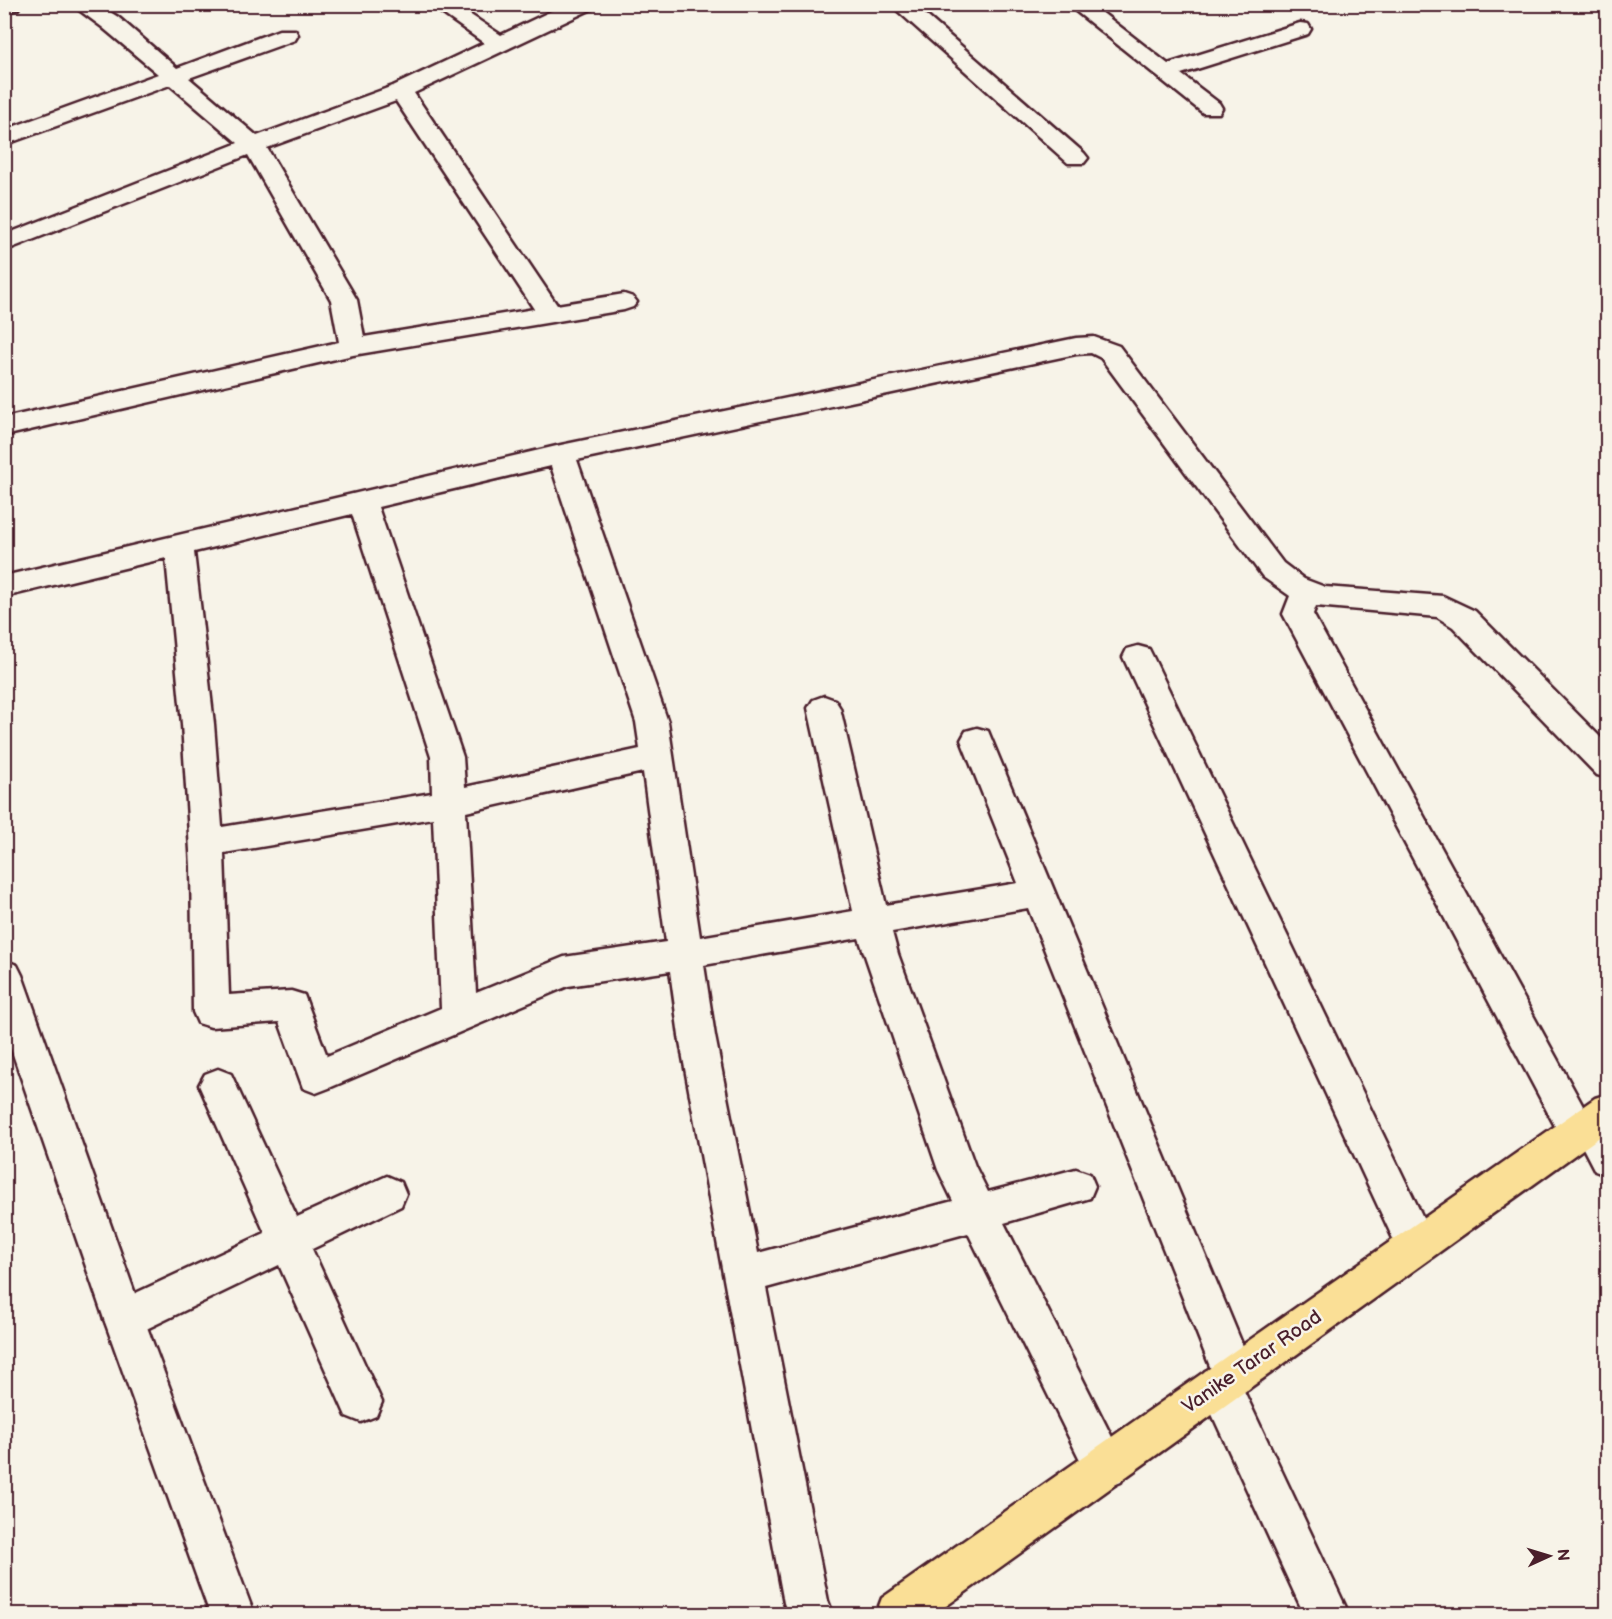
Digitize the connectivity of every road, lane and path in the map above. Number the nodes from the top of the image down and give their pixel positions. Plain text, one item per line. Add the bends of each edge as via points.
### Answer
1 (10, 4) edge
2 (81, 4) edge
3 (439, 4) edge
4 (584, 4) edge
5 (900, 4) edge
6 (1077, 4) edge
7 (4, 6) edge
8 (1300, 29) dead end
9 (287, 35) dead end
10 (498, 44) junction
11 (1165, 72) junction
12 (174, 76) junction
13 (401, 91) junction
14 (1211, 108) dead end
15 (4, 138) edge
16 (254, 145) junction
17 (1076, 158) dead end
18 (4, 244) edge
19 (624, 302) dead end
20 (551, 315) junction
21 (353, 347) junction
22 (4, 427) edge
23 (561, 454) junction
24 (362, 502) junction
25 (179, 545) junction
26 (4, 587) edge
27 (1307, 591) junction
28 (1138, 657) dead end
29 (824, 708) dead end
30 (977, 740) dead end
31 (657, 757) junction
32 (1608, 766) edge
33 (449, 803) junction
34 (206, 843) junction
35 (1037, 892) junction
36 (873, 920) junction
37 (686, 954) junction
38 (4, 975) edge
39 (459, 1016) junction
40 (218, 1085) dead end
41 (1591, 1121) edge
42 (1608, 1159) edge
43 (1076, 1186) dead end
44 (387, 1194) dead end
45 (978, 1213) junction
46 (288, 1242) junction
47 (1416, 1245) junction
48 (743, 1276) junction
49 (124, 1319) junction
50 (1227, 1380) junction
51 (361, 1402) dead end
52 (1106, 1467) junction
53 (232, 1614) edge
54 (811, 1614) edge
55 (898, 1614) edge
56 (1327, 1614) edge

1 - 7 street
2 - 12 street via 110,22
3 - 10 street
4 - 10 street
5 - 17 street
6 - 11 street
8 - 11 street
9 - 12 street
10 - 13 street
11 - 14 street
12 - 15 street
12 - 16 street
13 - 16 street
13 - 20 street
16 - 18 street
16 - 21 street via 344,300
19 - 20 street
20 - 21 street
21 - 22 street
23 - 24 street
23 - 27 street via 1094,345 1110,352 1273,570 1293,586
23 - 31 street via 652,722
24 - 25 street
24 - 33 street via 447,757
25 - 26 street
25 - 34 street
27 - 32 street via 1322,597 1443,607 1464,620
27 - 41 street via 1298,614
28 - 47 street
29 - 36 street
30 - 35 street
31 - 33 street
31 - 37 street
33 - 34 street
33 - 39 street
34 - 39 street via 211,1012 291,1006 316,1077
35 - 36 street
35 - 50 street
36 - 37 street
36 - 45 street via 880,954 957,1170
37 - 39 street via 564,972
37 - 48 street via 697,1036
38 - 49 street
40 - 46 street
41 - 42 street
41 - 47 main road, Vanike Tarar Road
43 - 45 street
44 - 46 street
45 - 48 street
45 - 52 street
46 - 49 street
46 - 51 street
47 - 50 main road, Vanike Tarar Road
48 - 54 street
49 - 53 street
50 - 52 main road, Vanike Tarar Road
50 - 56 street
52 - 55 main road, Vanike Tarar Road

